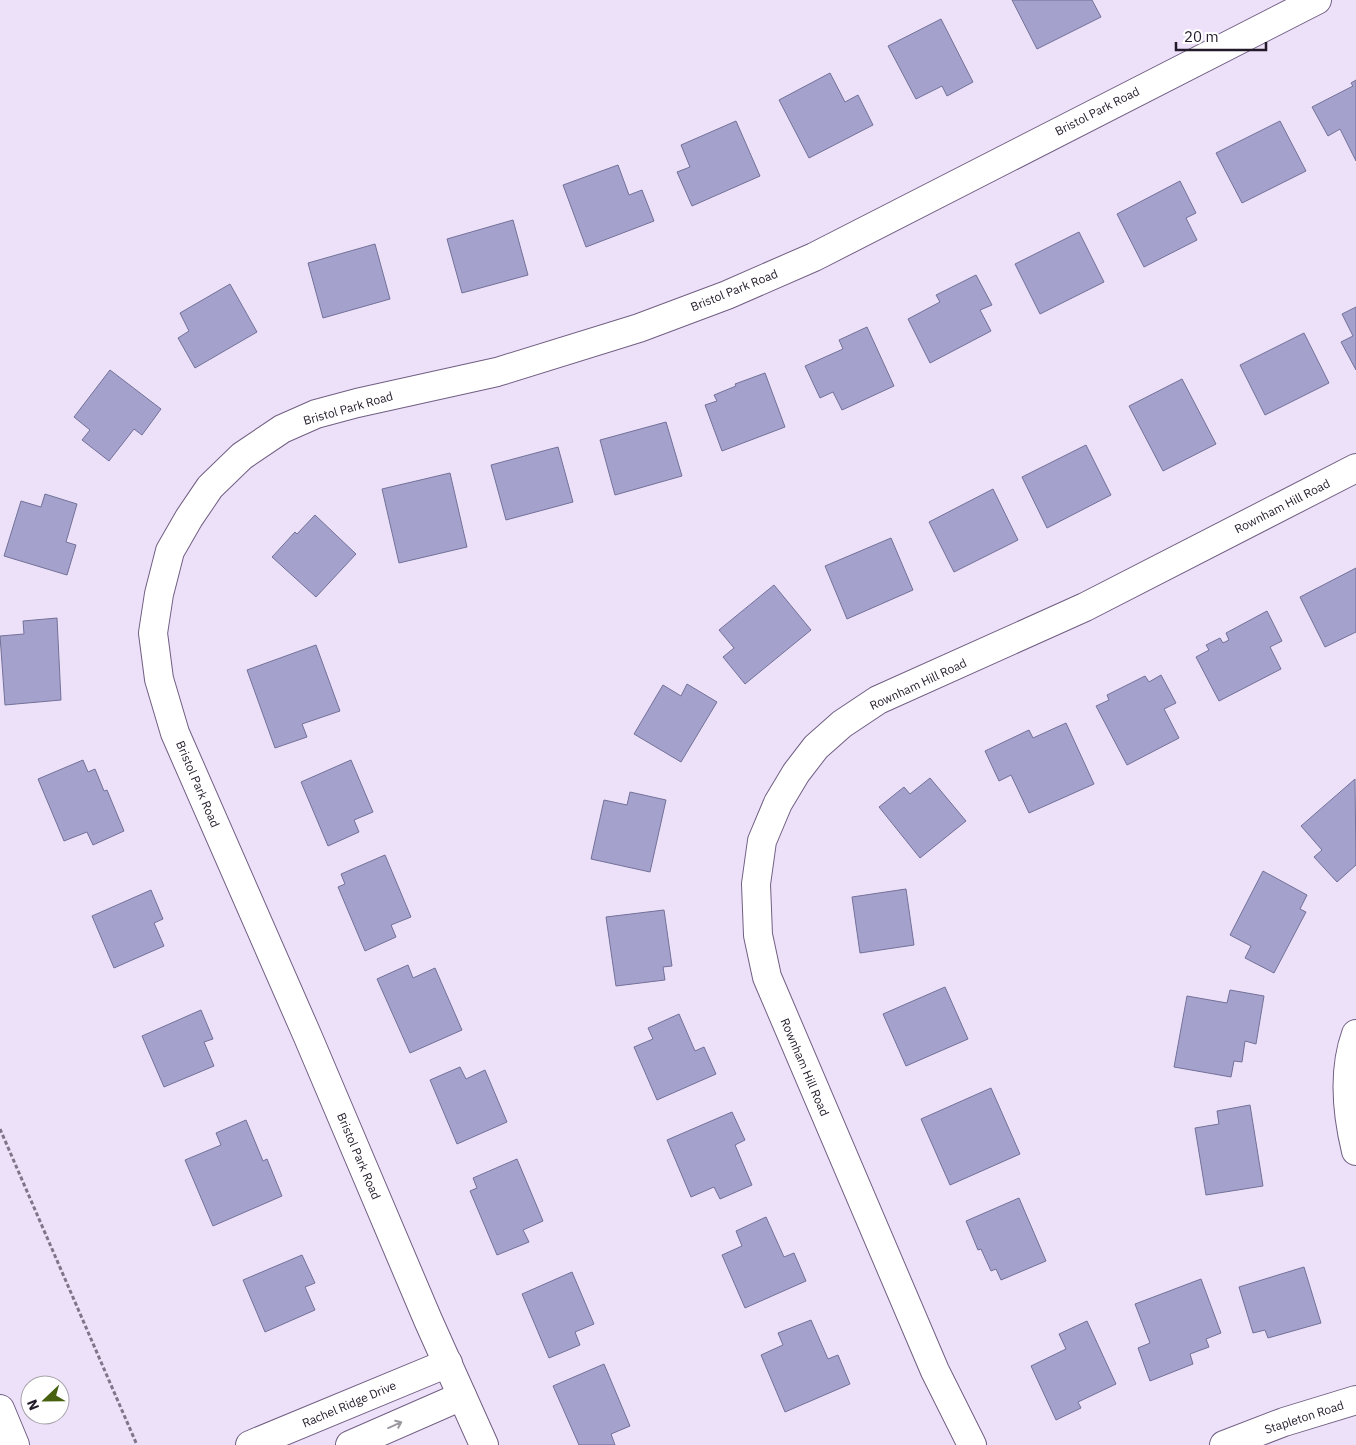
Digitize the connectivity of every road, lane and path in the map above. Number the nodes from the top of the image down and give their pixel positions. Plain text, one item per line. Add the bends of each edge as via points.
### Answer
1 (1317, 0) edge
2 (1356, 468) edge
3 (1356, 1034) edge
4 (0, 1129) edge
5 (1356, 1151) edge
6 (448, 1363) junction
7 (462, 1396) junction
8 (1356, 1400) edge
9 (0, 1409) edge
10 (255, 1444) edge
11 (15, 1445) edge
12 (137, 1445) edge
13 (350, 1445) edge
14 (484, 1445) edge
15 (972, 1445) edge
16 (1224, 1445) edge

1 - 6 street, Bristol Park Road via 814,257 727,295 639,328 497,372 357,403 316,414 282,429 242,456 210,487 189,518 170,551 153,633 159,679 167,706 183,751
2 - 15 street, Rownham Hill Road via 1085,607 878,700 842,724 816,747 796,772 778,803 762,841 756,892 758,935 767,977 935,1371
3 - 5 street via 1348,1078
4 - 12 path
6 - 7 street, Bristol Park Road
6 - 10 street, Rachel Ridge Drive
13 -> 7 street
7 - 14 street
8 - 16 street, Stapleton Road
9 - 11 street

